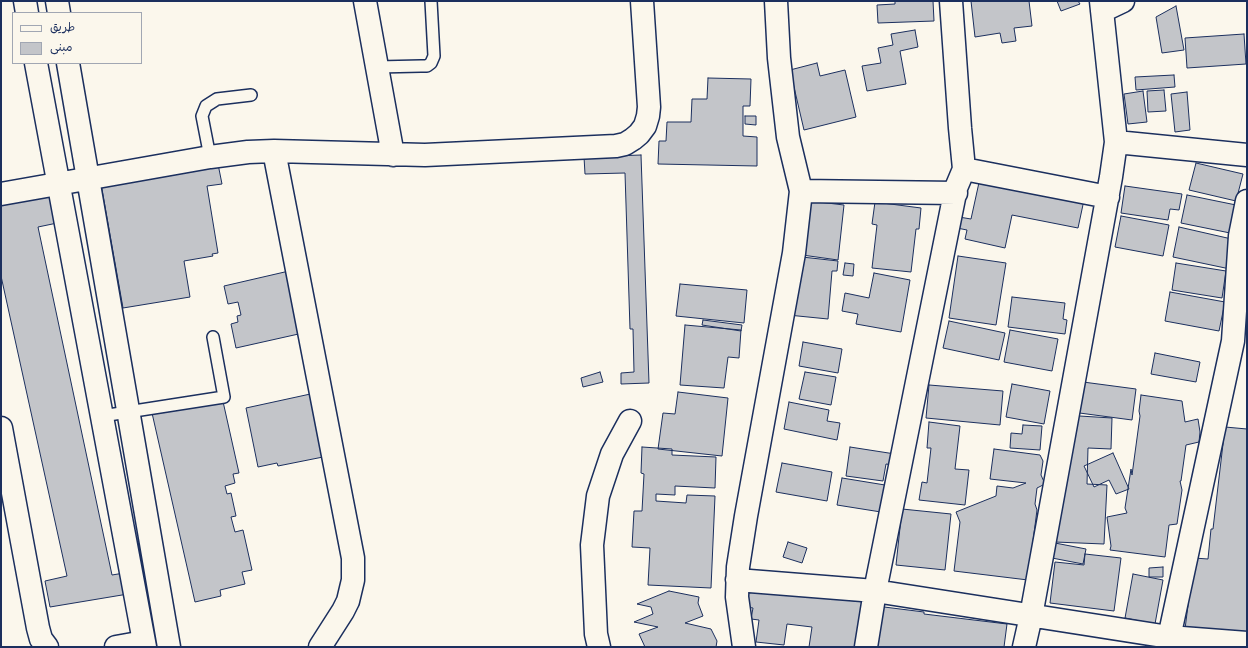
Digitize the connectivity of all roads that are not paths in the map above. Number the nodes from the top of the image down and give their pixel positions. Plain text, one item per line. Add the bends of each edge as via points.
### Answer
1 (25, 1) edge
2 (57, 1) edge
3 (365, 1) edge
4 (431, 1) edge
5 (642, 1) edge
6 (776, 1) edge
7 (951, 1) edge
8 (1123, 1) edge
9 (1101, 6) edge
10 (27, 12) edge
11 (59, 12) edge
12 (36, 64) edge
13 (68, 64) edge
14 (377, 67) junction
15 (250, 95) dead end
16 (1116, 142) junction
17 (274, 151) junction
18 (393, 154) junction
19 (1247, 155) edge
20 (210, 157) junction
21 (964, 169) junction
22 (88, 179) junction
23 (58, 184) junction
24 (800, 191) junction
25 (956, 193) junction
26 (1, 194) edge
27 (1108, 197) junction
28 (1247, 201) edge
29 (213, 337) dead end
30 (1240, 342) edge
31 (128, 412) junction
32 (102, 416) junction
33 (630, 421) dead end
34 (1, 428) edge
35 (737, 580) junction
36 (875, 591) junction
37 (1030, 616) junction
38 (1168, 642) edge
39 (1247, 643) edge
40 (144, 645) edge
41 (48, 647) edge
42 (116, 647) edge
43 (169, 647) edge
44 (320, 647) edge
45 (599, 647) edge
46 (744, 647) edge
47 (866, 647) edge
48 (1024, 647) edge

1 - 10 street
2 - 11 street
3 - 14 street
4 - 14 lane via 434,56 431,63 427,66
5 - 18 street via 649,107 645,126 633,140 616,146 425,155
6 - 24 street via 779,58 788,137
7 - 21 street
8 - 9 street
9 - 16 street
12 - 23 street
13 - 22 street
14 - 18 street
15 - 20 lane via 217,99 206,106 202,116
16 - 19 street
16 - 27 street
17 - 18 street
17 - 20 street
17 - 44 street via 353,558 353,580 348,601
20 - 22 street
21 - 25 street
21 - 27 street
22 - 23 street
22 - 31 street
23 - 26 street
23 - 32 street
24 - 25 street
24 - 35 street via 794,253 746,516
25 - 36 street
27 - 37 street
28 - 30 street via 1240,236
29 - 31 lane via 224,397
30 - 38 street
31 - 32 lane
31 - 43 street
32 - 40 street
33 - 45 street via 612,454 598,496 592,545 596,634
34 - 41 street via 38,628 41,638
35 - 36 street
35 - 46 street
36 - 37 street
36 - 47 street
37 - 38 street
37 - 48 street
38 - 39 street
40 - 42 street

